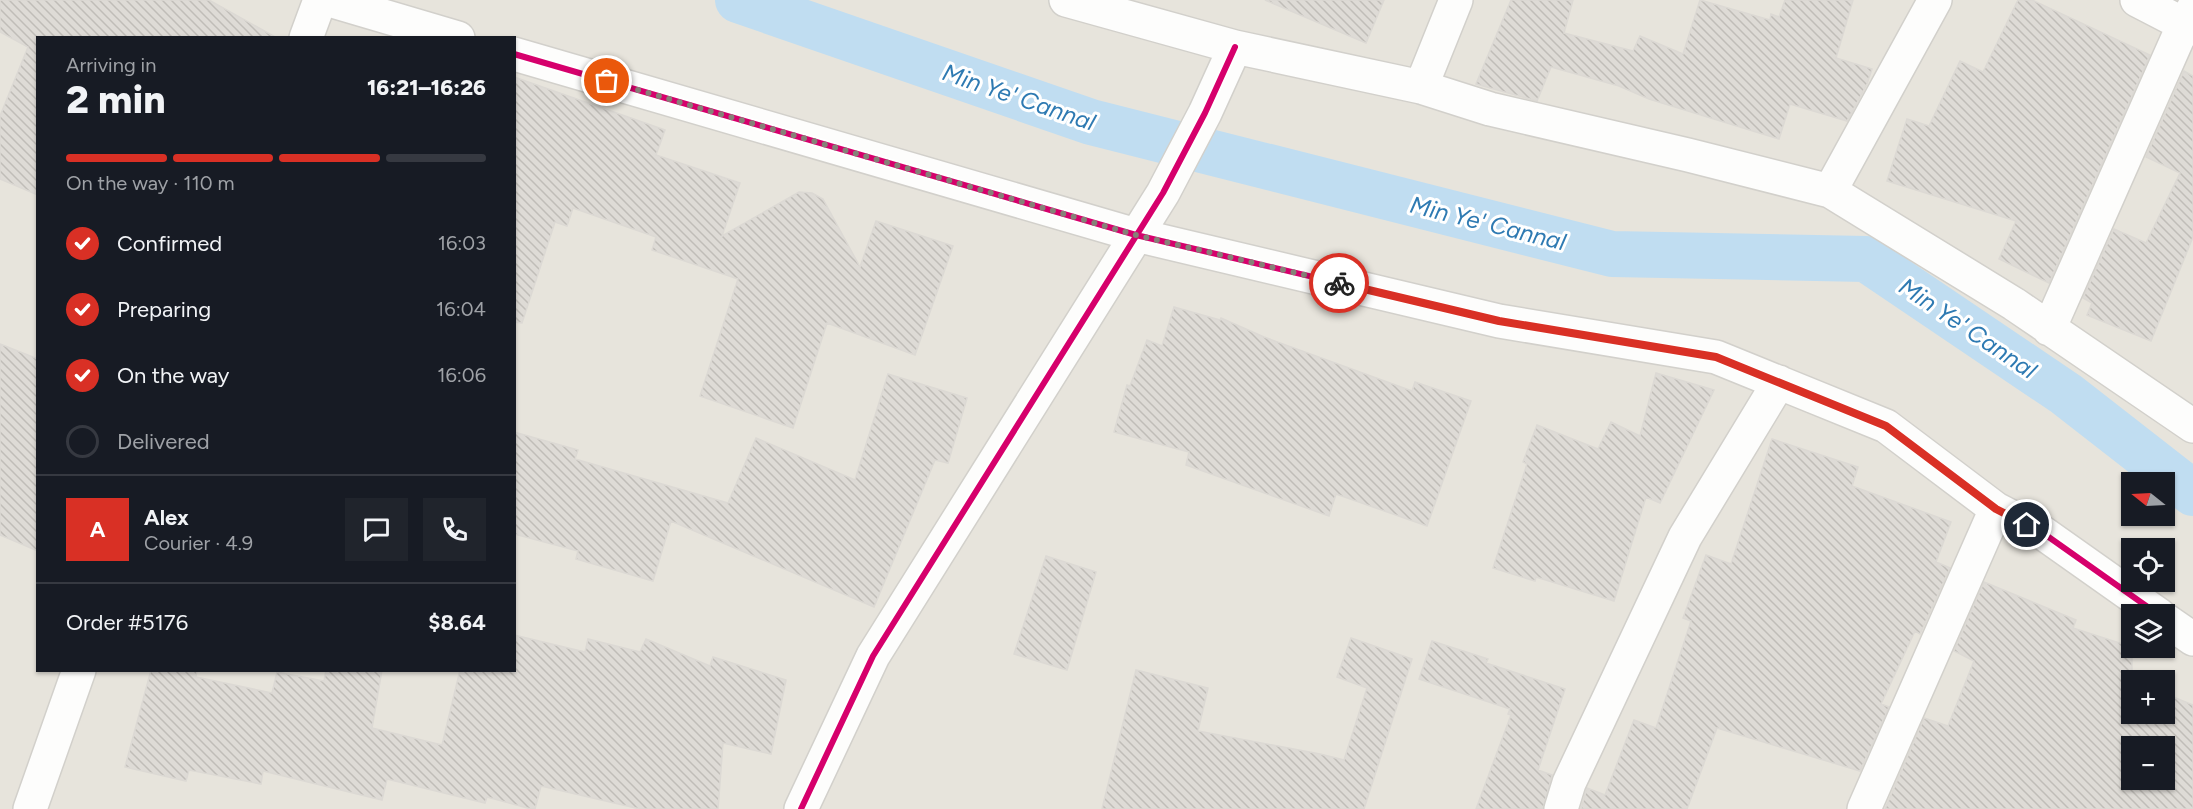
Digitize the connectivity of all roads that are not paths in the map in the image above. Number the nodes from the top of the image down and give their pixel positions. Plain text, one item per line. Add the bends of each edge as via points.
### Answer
1 (320, 0) edge
2 (329, 0) edge
3 (1066, 0) edge
4 (1456, 0) edge
5 (1935, 0) edge
6 (2137, 0) edge
7 (2190, 20) edge
8 (307, 36) edge
9 (451, 36) edge
10 (1235, 47) junction
11 (516, 55) edge
12 (1421, 87) junction
13 (1830, 191) junction
14 (1136, 235) junction
15 (2049, 329) junction
16 (1779, 382) junction
17 (2193, 426) edge
18 (1996, 509) junction
19 (2143, 604) edge
20 (2175, 627) edge
21 (2193, 639) edge
22 (78, 672) edge
23 (30, 809) edge
24 (801, 809) edge
25 (1561, 809) edge
26 (1864, 809) edge

1 - 8 street
2 - 9 street
3 - 10 street
4 - 12 street
5 - 13 street
6 - 7 street
7 - 15 street
10 - 12 street
10 - 14 street via 1163,193
11 - 14 street
12 - 13 street via 1490,108
13 - 15 street
14 - 16 street via 1499,321 1716,357
14 - 24 street via 873,656
15 - 17 street
16 - 18 street via 1886,426
16 - 25 street via 1685,537 1569,783
18 - 19 street via 2043,533
18 - 26 street
20 - 21 street
22 - 23 street

